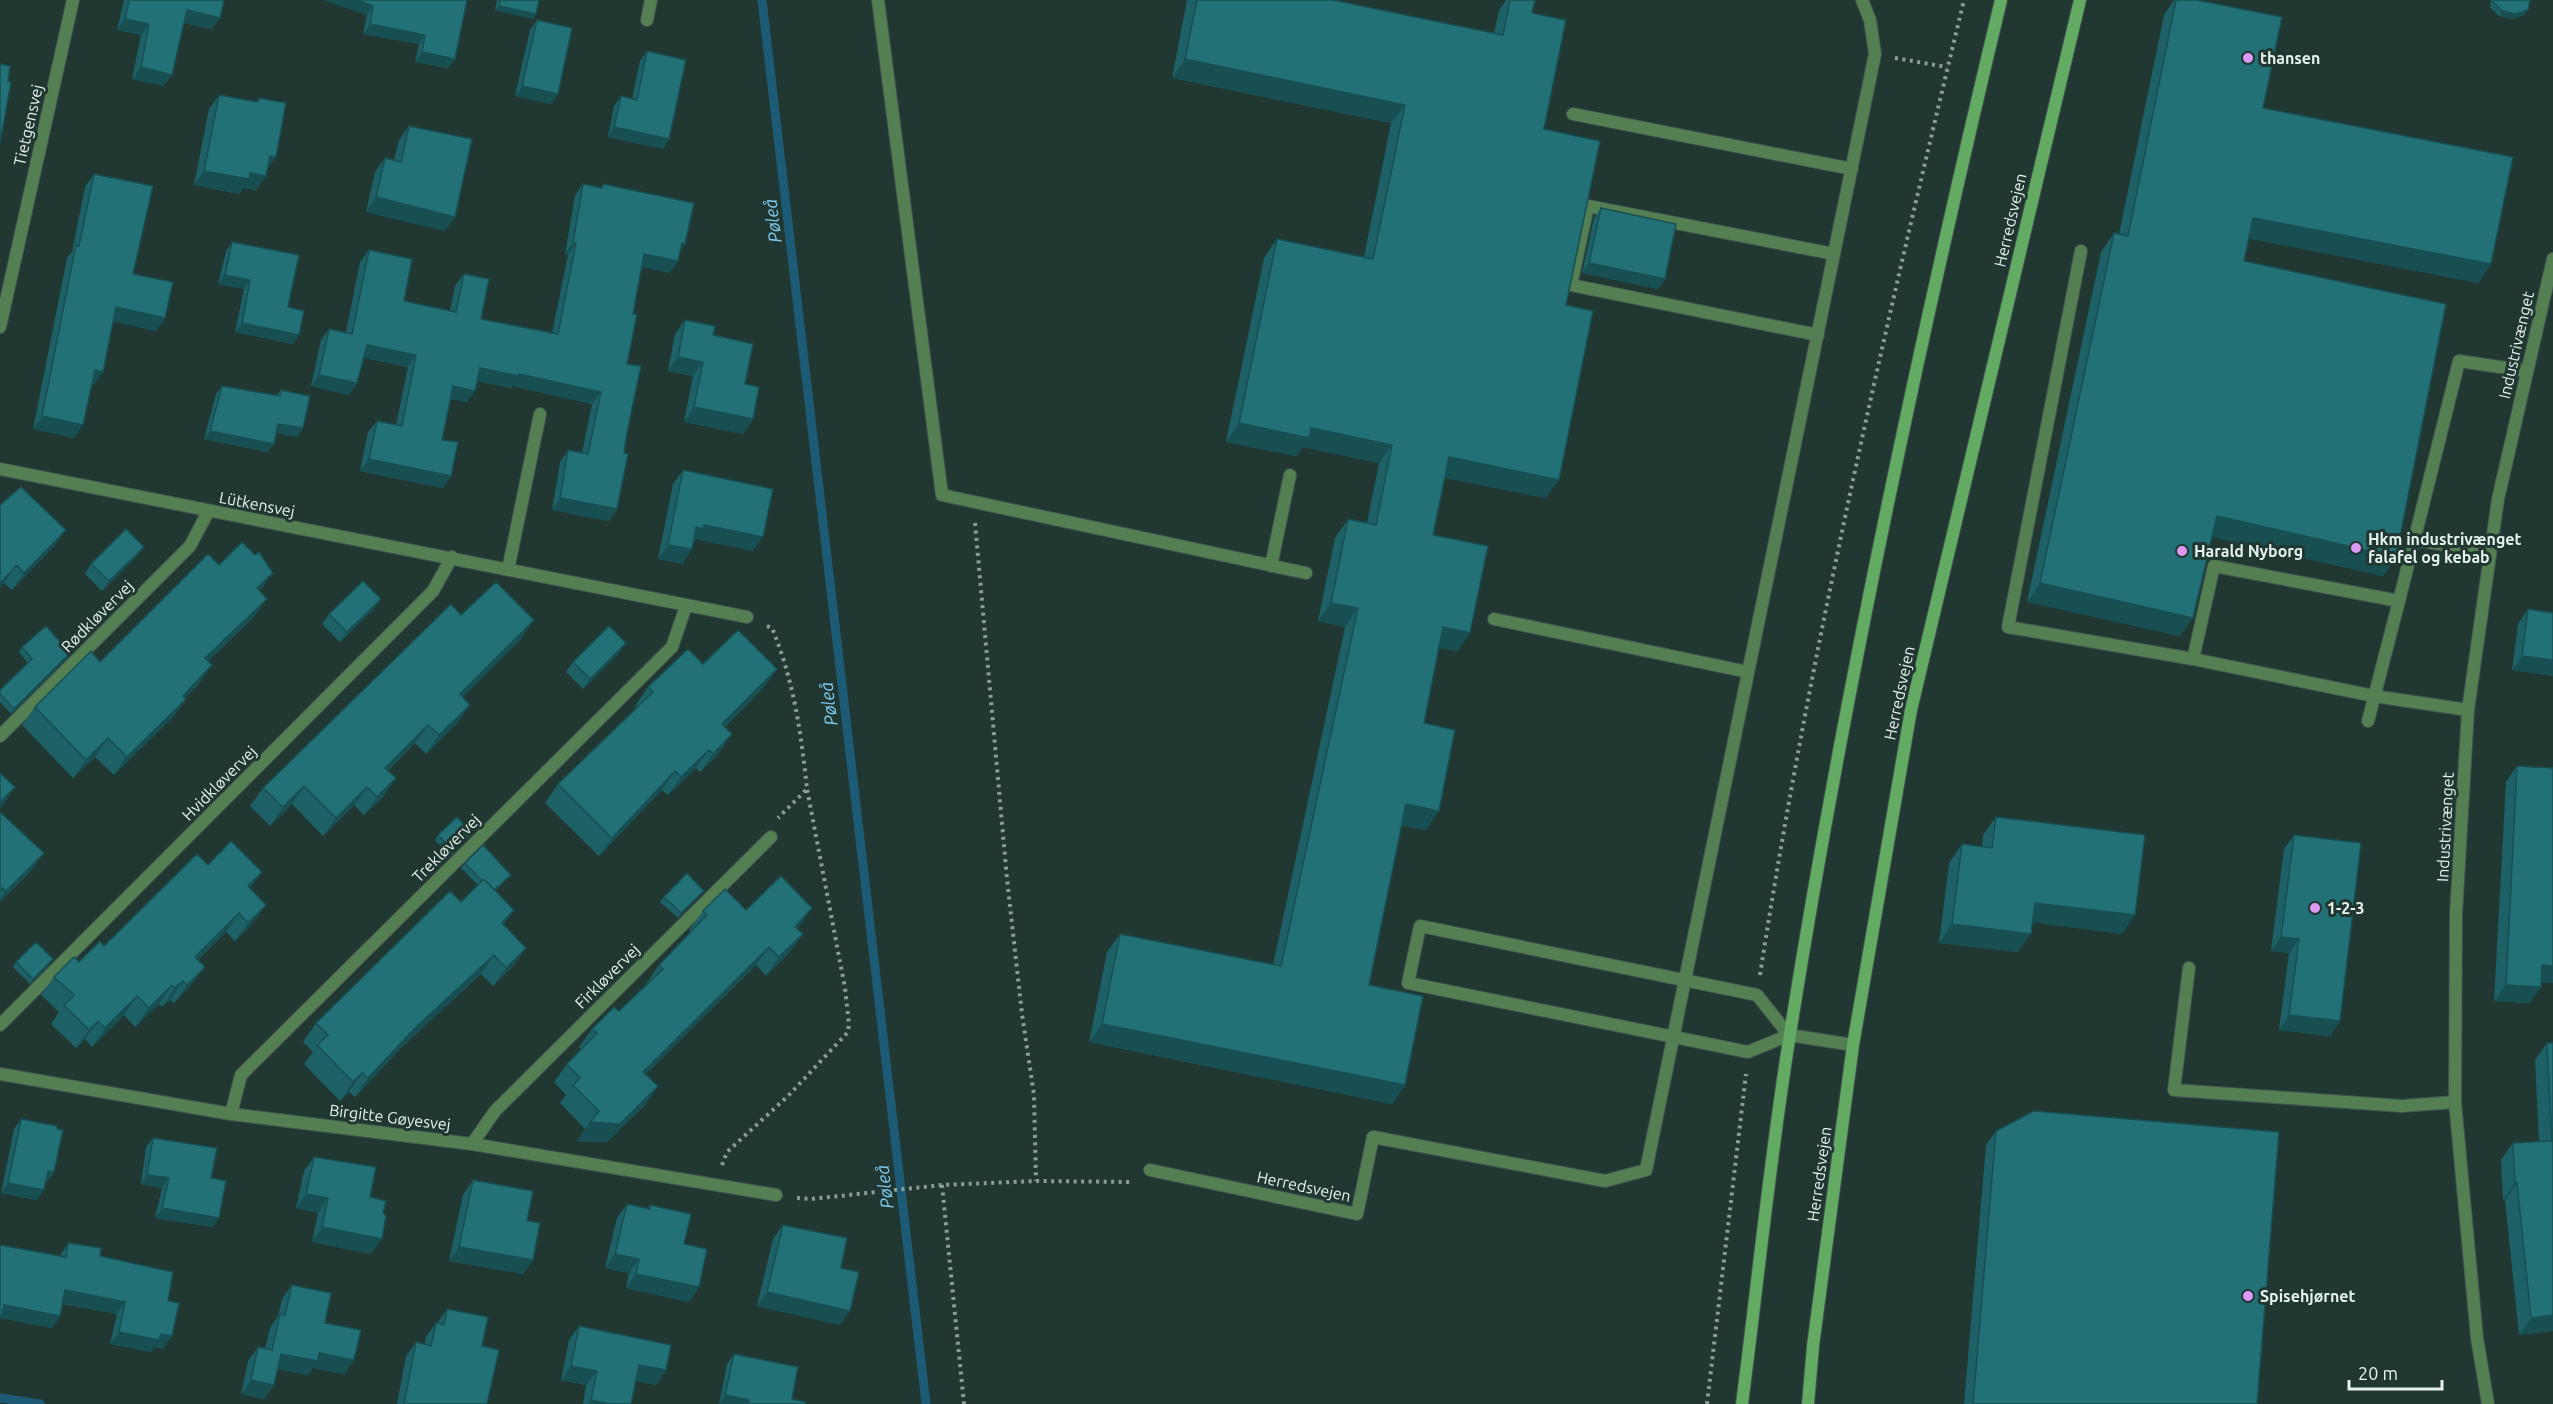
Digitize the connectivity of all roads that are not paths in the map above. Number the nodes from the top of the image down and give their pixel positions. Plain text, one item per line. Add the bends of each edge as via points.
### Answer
1 (73, 0) edge
2 (651, 0) edge
3 (878, 0) edge
4 (1862, 0) edge
5 (2001, 0) edge
6 (2080, 0) edge
7 (647, 20) dead end
8 (1573, 114) dead end
9 (1852, 169) junction
10 (2081, 251) dead end
11 (1834, 254) junction
12 (2553, 259) edge
13 (0, 327) edge
14 (1818, 335) junction
15 (2527, 371) junction
16 (540, 414) dead end
17 (0, 469) edge
18 (1290, 475) dead end
19 (207, 512) junction
20 (2414, 540) junction
21 (2490, 552) junction
22 (452, 557) junction
23 (1271, 566) junction
24 (508, 570) junction
25 (1306, 573) dead end
26 (2399, 601) junction
27 (686, 606) junction
28 (747, 617) road end
29 (1494, 619) dead end
30 (2193, 659) junction
31 (1748, 672) junction
32 (2374, 696) junction
33 (2468, 710) junction
34 (2368, 721) dead end
35 (0, 736) edge
36 (769, 839) road end
37 (2189, 968) dead end
38 (1685, 981) junction
39 (0, 1025) edge
40 (1789, 1035) junction
41 (1673, 1037) junction
42 (1853, 1045) junction
43 (0, 1074) edge
44 (2454, 1102) junction
45 (231, 1114) junction
46 (472, 1143) junction
47 (1150, 1170) road end
48 (776, 1195) road end
49 (1742, 1404) edge
50 (1808, 1404) edge
51 (2488, 1404) edge

1 - 13 street, Tietgensvej
2 - 7 street
3 - 23 street via 942,495
4 - 9 street, Herredsvejen via 1870,20 1875,54
5 - 40 street via 1938,266 1898,461 1844,725
6 - 42 street, Herredsvejen via 1911,710
8 - 9 street
9 - 11 street, Herredsvejen
10 - 30 street via 2008,627
11 - 14 street, Herredsvejen
11 - 14 street via 1588,206 1571,285
12 - 15 street, Industrivænget
14 - 31 street, Herredsvejen
15 - 20 street via 2459,361
15 - 21 street, Industrivænget
16 - 24 street
17 - 19 street, Lütkensvej
18 - 23 street
19 - 22 street, Lütkensvej
19 - 35 street, Rødkløvervej via 190,546
20 - 21 street
20 - 26 street
21 - 33 street, Industrivænget
22 - 24 street, Lütkensvej
22 - 39 street, Hvidkløvervej via 433,591
23 - 25 street
24 - 27 street, Lütkensvej
26 - 30 street via 2214,566
26 - 32 street
27 - 28 street, Lütkensvej
27 - 45 street, Trekløvervej via 672,647 241,1076
29 - 31 street
30 - 32 street
31 - 38 street, Herredsvejen
32 - 33 street
32 - 34 street
33 - 44 street, Industrivænget via 2456,914
36 - 46 street, Firkløvervej via 495,1111
37 - 44 street via 2174,1090 2402,1106
38 - 40 street via 1757,995
38 - 41 street, Herredsvejen
38 - 41 street via 1420,926 1408,983
40 - 41 street via 1748,1052
40 - 42 street
40 - 49 street
41 - 47 street, Herredsvejen via 1646,1170 1605,1181 1373,1137 1357,1214
42 - 50 street, Herredsvejen via 1812,1346
43 - 45 street, Birgitte Gøyesvej
44 - 51 street, Industrivænget via 2477,1338
45 - 46 street, Birgitte Gøyesvej
46 - 48 street, Birgitte Gøyesvej

